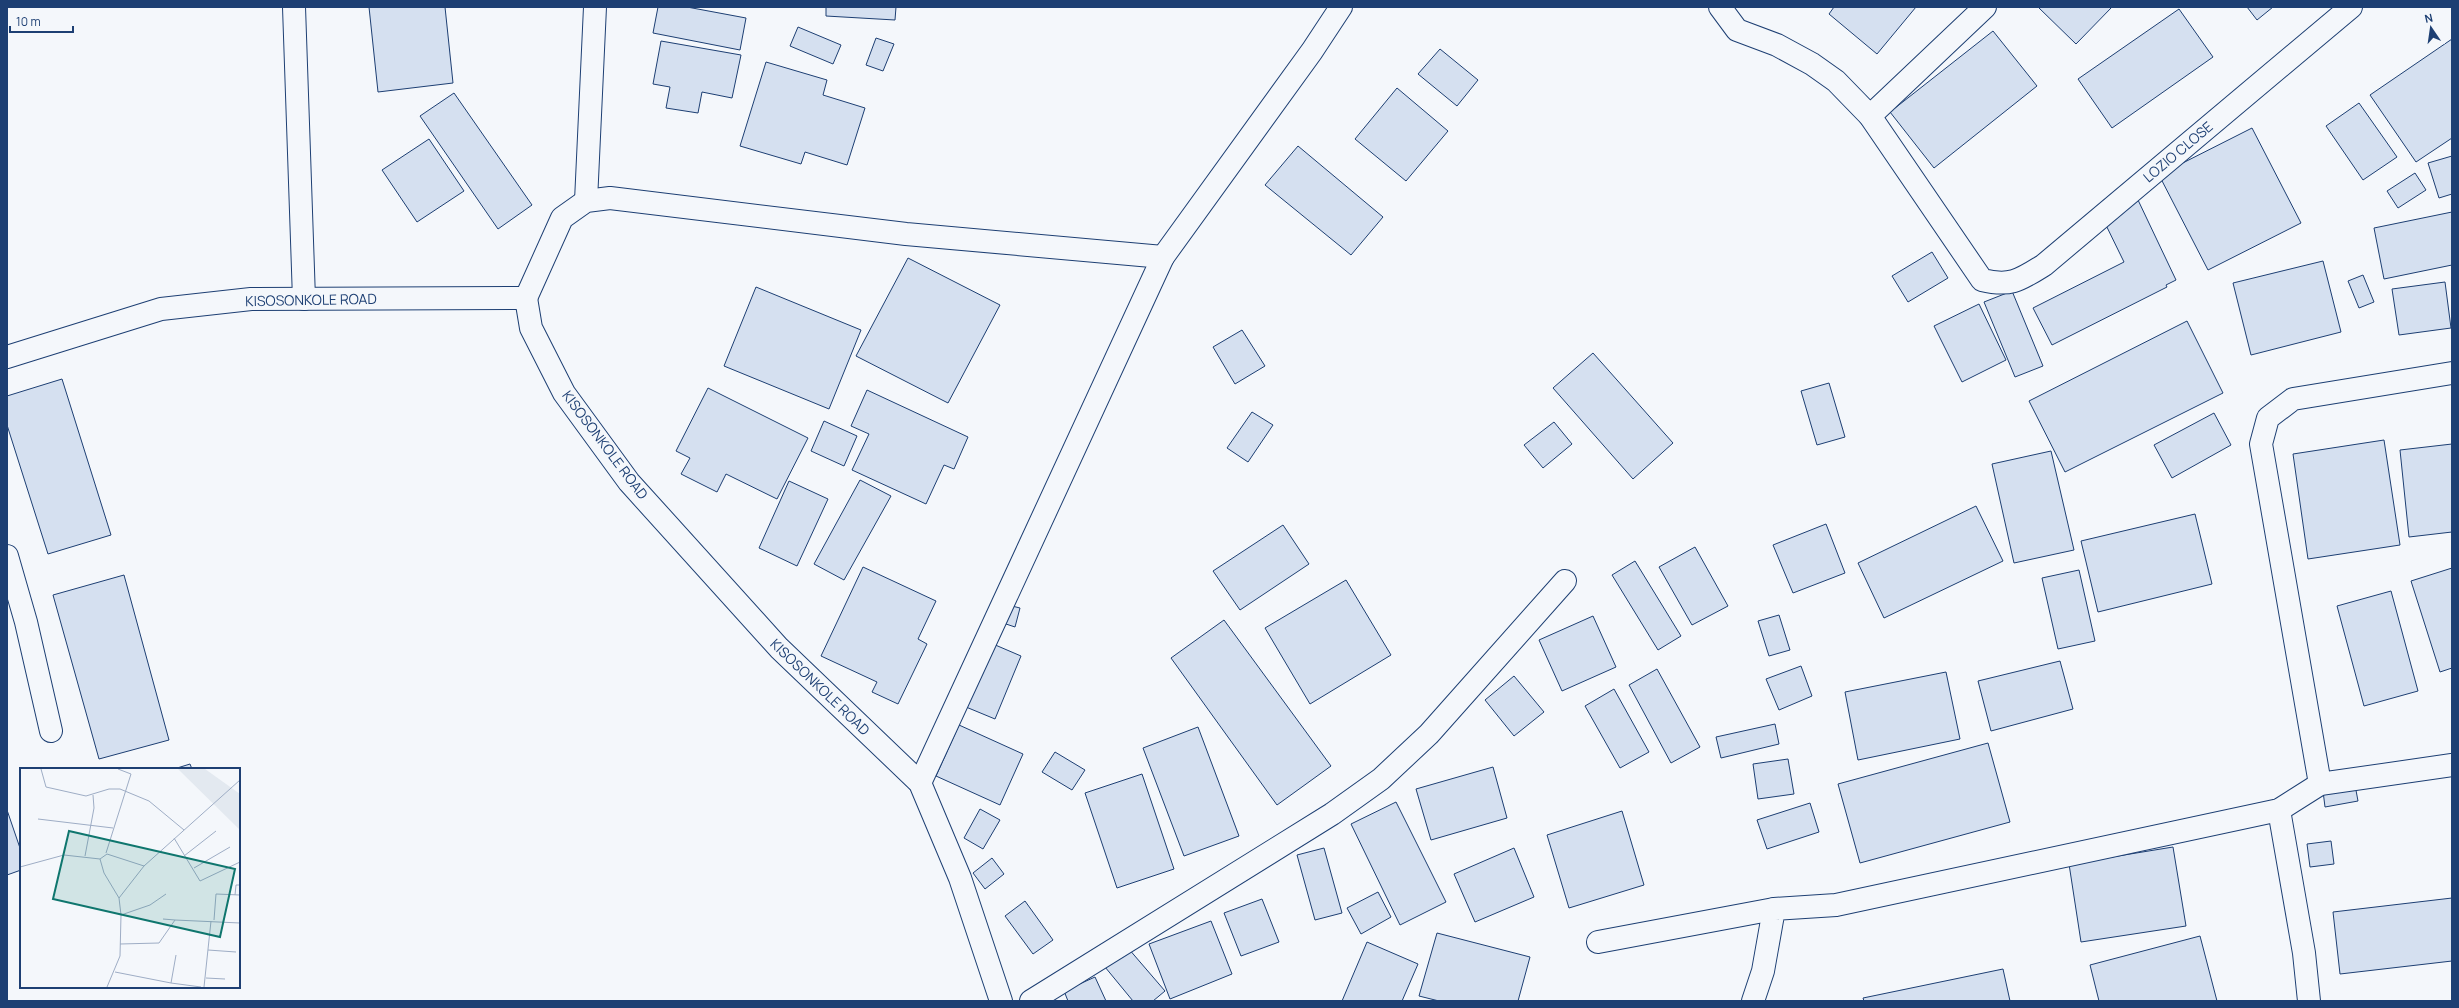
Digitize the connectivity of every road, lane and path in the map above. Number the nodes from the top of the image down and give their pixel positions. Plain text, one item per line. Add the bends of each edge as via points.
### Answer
1 (294, 7) edge
2 (595, 7) edge
3 (1341, 7) edge
4 (1720, 7) edge
5 (1985, 7) edge
6 (2351, 7) edge
7 (1870, 116) junction
8 (586, 201) junction
9 (1163, 257) junction
10 (526, 298) junction
11 (304, 299) junction
12 (7, 357) edge
13 (2452, 373) edge
14 (7, 556) edge
15 (1565, 581) dead end
16 (51, 731) dead end
17 (2452, 765) edge
18 (920, 783) junction
19 (2320, 784) junction
20 (2279, 810) junction
21 (1774, 909) junction
22 (1598, 942) dead end
23 (1002, 1001) edge
24 (1031, 1001) edge
25 (1753, 1001) edge
26 (2309, 1001) edge

1 - 11 street
2 - 8 street
3 - 9 street
4 - 7 street via 1737,30 1777,45 1812,64 1836,81
5 - 7 street
6 - 7 street, LOZIO CLOSE via 2044,265 2017,282 1999,284 1982,280
8 - 9 street via 610,198 906,234
8 - 10 street via 562,218
9 - 18 street
10 - 11 street, KISOSONKOLE ROAD
10 - 18 street, KISOSONKOLE ROAD via 531,328 564,393 629,482 779,648
11 - 12 street, KISOSONKOLE ROAD via 251,299 161,309
13 - 19 street via 2293,399 2268,418 2261,444
14 - 16 street via 26,622
15 - 24 street via 1429,734 1381,778 1332,814
17 - 19 street
18 - 23 street, KISOSONKOLE ROAD via 960,878
19 - 20 street
20 - 21 street via 1836,904
20 - 26 street via 2304,953
21 - 22 street
21 - 25 street via 1763,971

